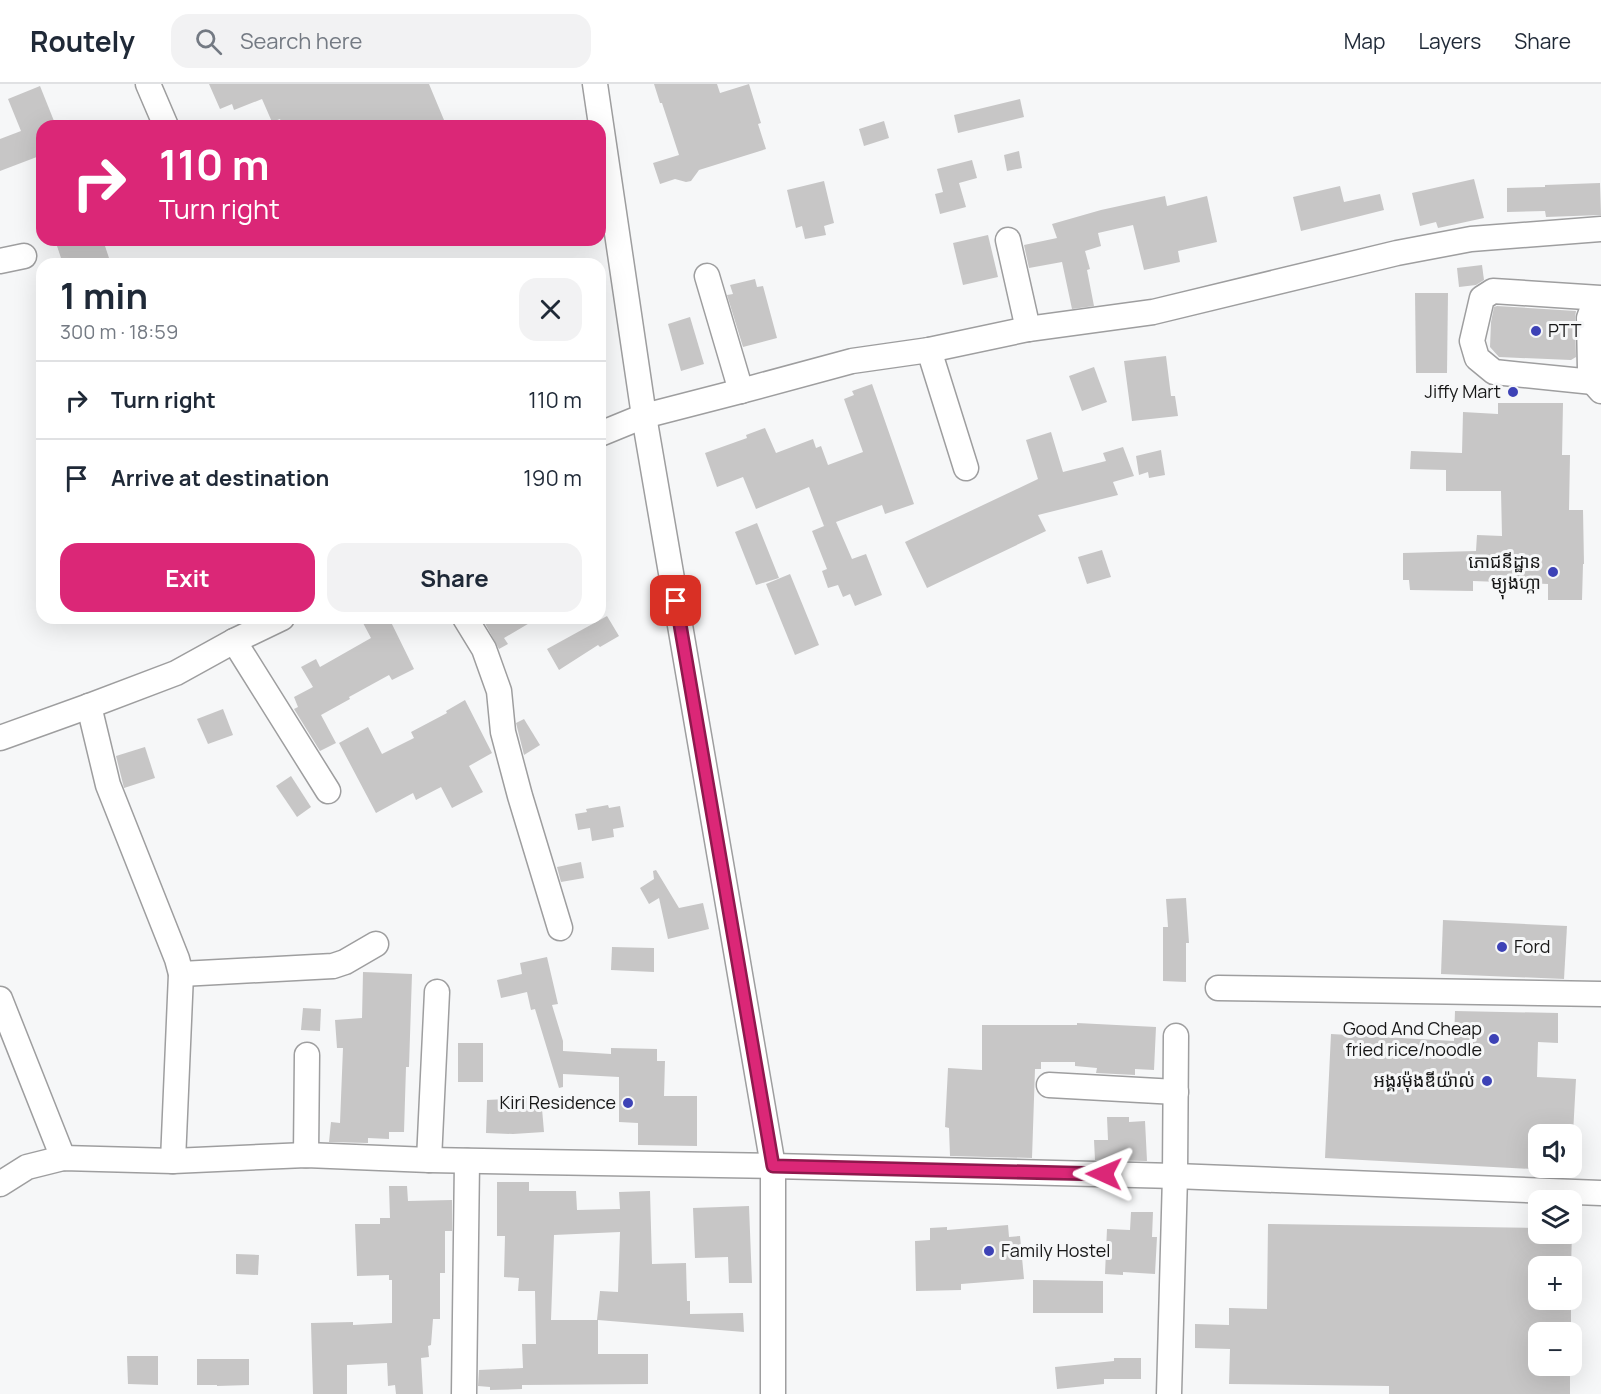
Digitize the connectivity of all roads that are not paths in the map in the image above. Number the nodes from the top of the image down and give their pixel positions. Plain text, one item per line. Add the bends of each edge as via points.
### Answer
1 (148, 84) edge
2 (597, 85) edge
3 (163, 120) edge
4 (602, 120) edge
5 (606, 148) edge
6 (1601, 229) edge
7 (1008, 240) dead end
8 (24, 256) dead end
9 (0, 261) edge
10 (707, 276) dead end
11 (1601, 299) edge
12 (1028, 330) junction
13 (928, 350) junction
14 (1597, 387) edge
15 (741, 391) junction
16 (644, 416) junction
17 (606, 432) edge
18 (966, 468) dead end
19 (269, 624) edge
20 (469, 624) edge
21 (234, 641) junction
22 (89, 706) junction
23 (0, 738) edge
24 (328, 791) dead end
25 (560, 928) dead end
26 (376, 944) dead end
27 (181, 974) junction
28 (1218, 988) dead end
29 (437, 992) dead end
30 (1601, 994) edge
31 (0, 999) edge
32 (1176, 1036) dead end
33 (307, 1055) dead end
34 (1049, 1085) dead end
35 (1176, 1092) junction
36 (306, 1155) junction
37 (63, 1158) junction
38 (429, 1160) junction
39 (173, 1161) junction
40 (467, 1161) junction
41 (773, 1166) junction
42 (1175, 1176) junction
43 (0, 1184) edge
44 (1601, 1193) edge
45 (464, 1394) edge
46 (773, 1394) edge
47 (1169, 1394) edge

1 - 3 street
2 - 4 street
5 - 16 street
6 - 12 street via 1471,239 1153,312
7 - 12 street
8 - 9 street
10 - 15 street
11 - 14 street via 1589,318 1590,370
11 - 14 street via 1493,291 1482,298 1472,341 1477,358 1494,372
12 - 13 street
13 - 15 street via 852,361
13 - 18 street
15 - 16 street
16 - 17 street
16 - 41 street
19 - 21 street
20 - 25 street via 484,649 498,691 503,732
21 - 22 street via 176,673
21 - 24 street
22 - 23 street
22 - 27 street via 108,785
26 - 27 street via 333,966
27 - 39 street
28 - 30 street
29 - 38 street
31 - 37 street
32 - 35 street
33 - 36 street
34 - 35 street
35 - 42 street
36 - 38 street
36 - 39 street
37 - 39 street
37 - 43 street via 27,1167
38 - 40 street
40 - 41 street
40 - 45 street
41 - 42 street
41 - 46 street
42 - 44 street
42 - 47 street

